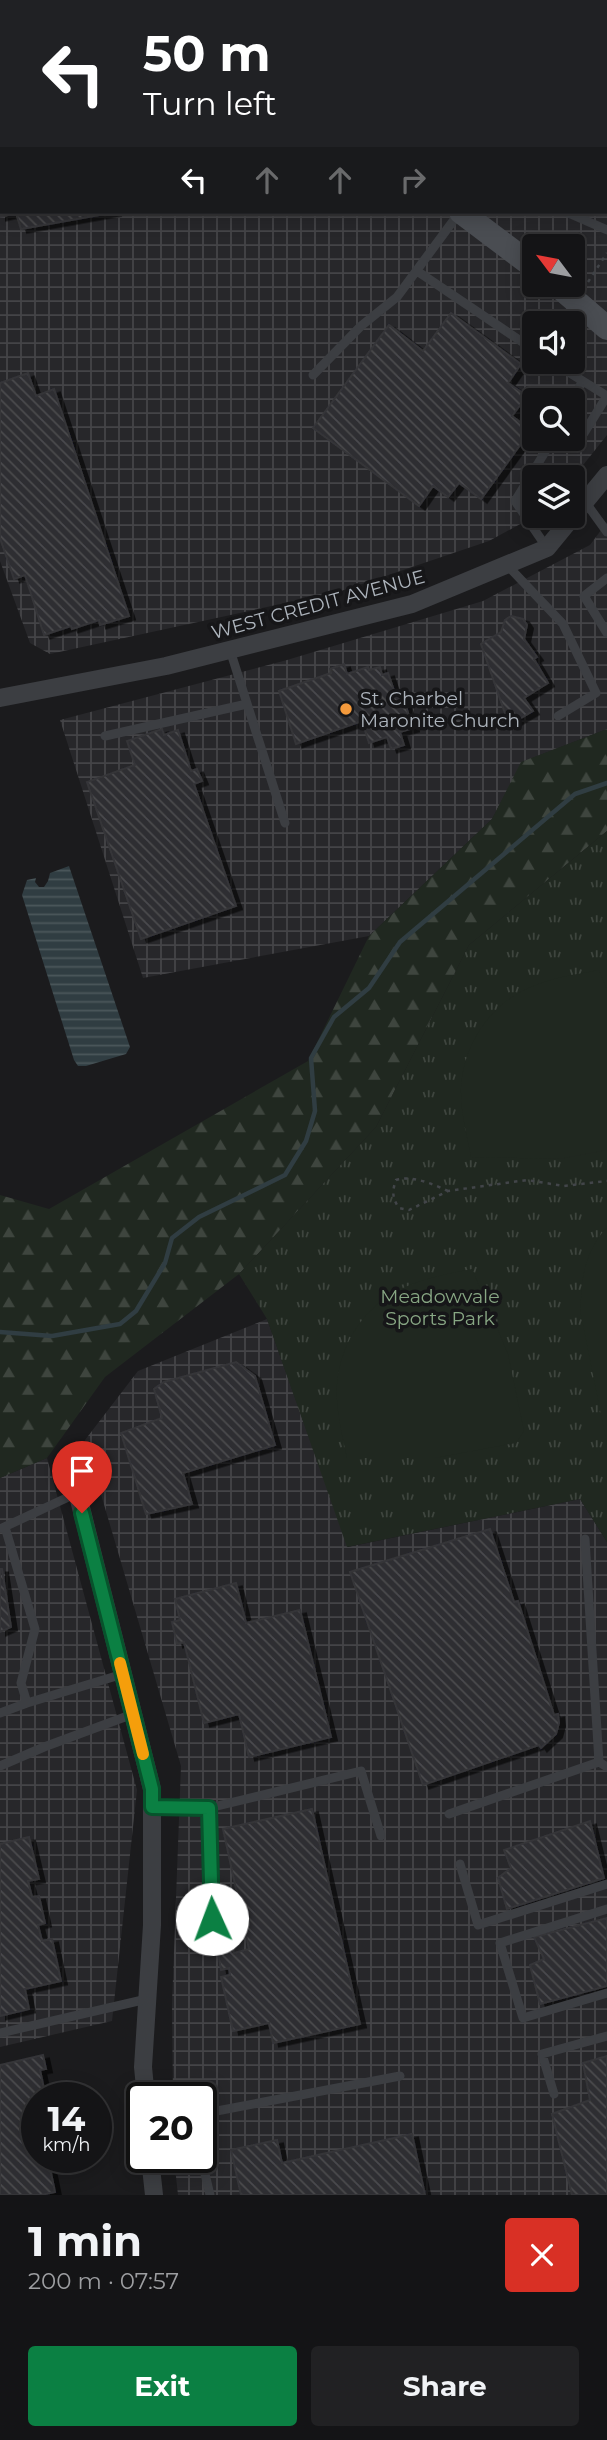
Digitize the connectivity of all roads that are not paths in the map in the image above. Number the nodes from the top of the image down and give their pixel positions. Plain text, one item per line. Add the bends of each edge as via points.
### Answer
1 (459, 214) edge
2 (463, 214) edge
3 (571, 214) edge
4 (607, 230) edge
5 (522, 258) edge
6 (417, 271) junction
7 (572, 298) edge
8 (607, 328) edge
9 (522, 342) edge
10 (570, 374) edge
11 (313, 376) dead end
12 (582, 382) junction
13 (579, 388) edge
14 (607, 396) edge
15 (585, 431) edge
16 (546, 451) edge
17 (607, 475) edge
18 (586, 503) junction
19 (607, 532) edge
20 (547, 548) junction
21 (507, 565) junction
22 (607, 578) edge
23 (607, 633) edge
24 (230, 649) junction
25 (0, 698) edge
26 (247, 704) junction
27 (558, 716) dead end
28 (105, 736) dead end
29 (285, 823) dead end
30 (75, 1484) joint
31 (3, 1528) edge
32 (585, 1539) dead end
33 (123, 1674) junction
34 (27, 1703) junction
35 (0, 1713) edge
36 (133, 1714) junction
37 (603, 1764) edge
38 (0, 1766) edge
39 (152, 1807) junction
40 (209, 1808) junction
41 (449, 1814) dead end
42 (381, 1836) dead end
43 (460, 1864) dead end
44 (607, 1884) edge
45 (607, 1909) edge
46 (212, 1919) dead end
47 (607, 1993) edge
48 (147, 1999) junction
49 (0, 2033) edge
50 (607, 2036) edge
51 (400, 2076) dead end
52 (144, 2082) edge
53 (554, 2094) dead end
54 (217, 2111) edge
55 (150, 2173) edge
56 (205, 2173) edge
57 (151, 2194) edge
58 (210, 2195) edge

1 - 6 lane
2 - 5 main road
3 - 4 lane
6 - 9 lane
6 - 11 lane via 397,297 361,326
7 - 8 main road
10 - 12 lane
12 - 13 lane
12 - 14 lane
14 - 15 lane
16 - 20 lane via 515,501
17 - 18 street, WEST CREDIT AVENUE
18 - 19 lane
18 - 20 street, WEST CREDIT AVENUE
20 - 21 street, WEST CREDIT AVENUE
21 - 24 street, WEST CREDIT AVENUE via 412,604
21 - 27 lane via 563,624 596,693
22 - 23 lane via 584,596
24 - 25 street, WEST CREDIT AVENUE
24 - 26 lane
26 - 28 lane
26 - 29 lane
30 - 31 lane
30 - 33 street
31 - 34 lane via 35,1629 21,1683
32 - 37 lane
33 - 34 lane
33 - 36 street
34 - 35 lane
36 - 38 lane
36 - 39 street via 152,1789
37 - 41 lane
39 - 40 lane
39 - 48 street
40 - 42 lane via 361,1771
40 - 46 lane
43 - 44 lane via 478,1925
45 - 47 lane via 500,1943 523,2018
48 - 49 lane
48 - 52 street
50 - 53 lane via 542,2054
51 - 54 lane
55 - 57 street
56 - 58 lane

